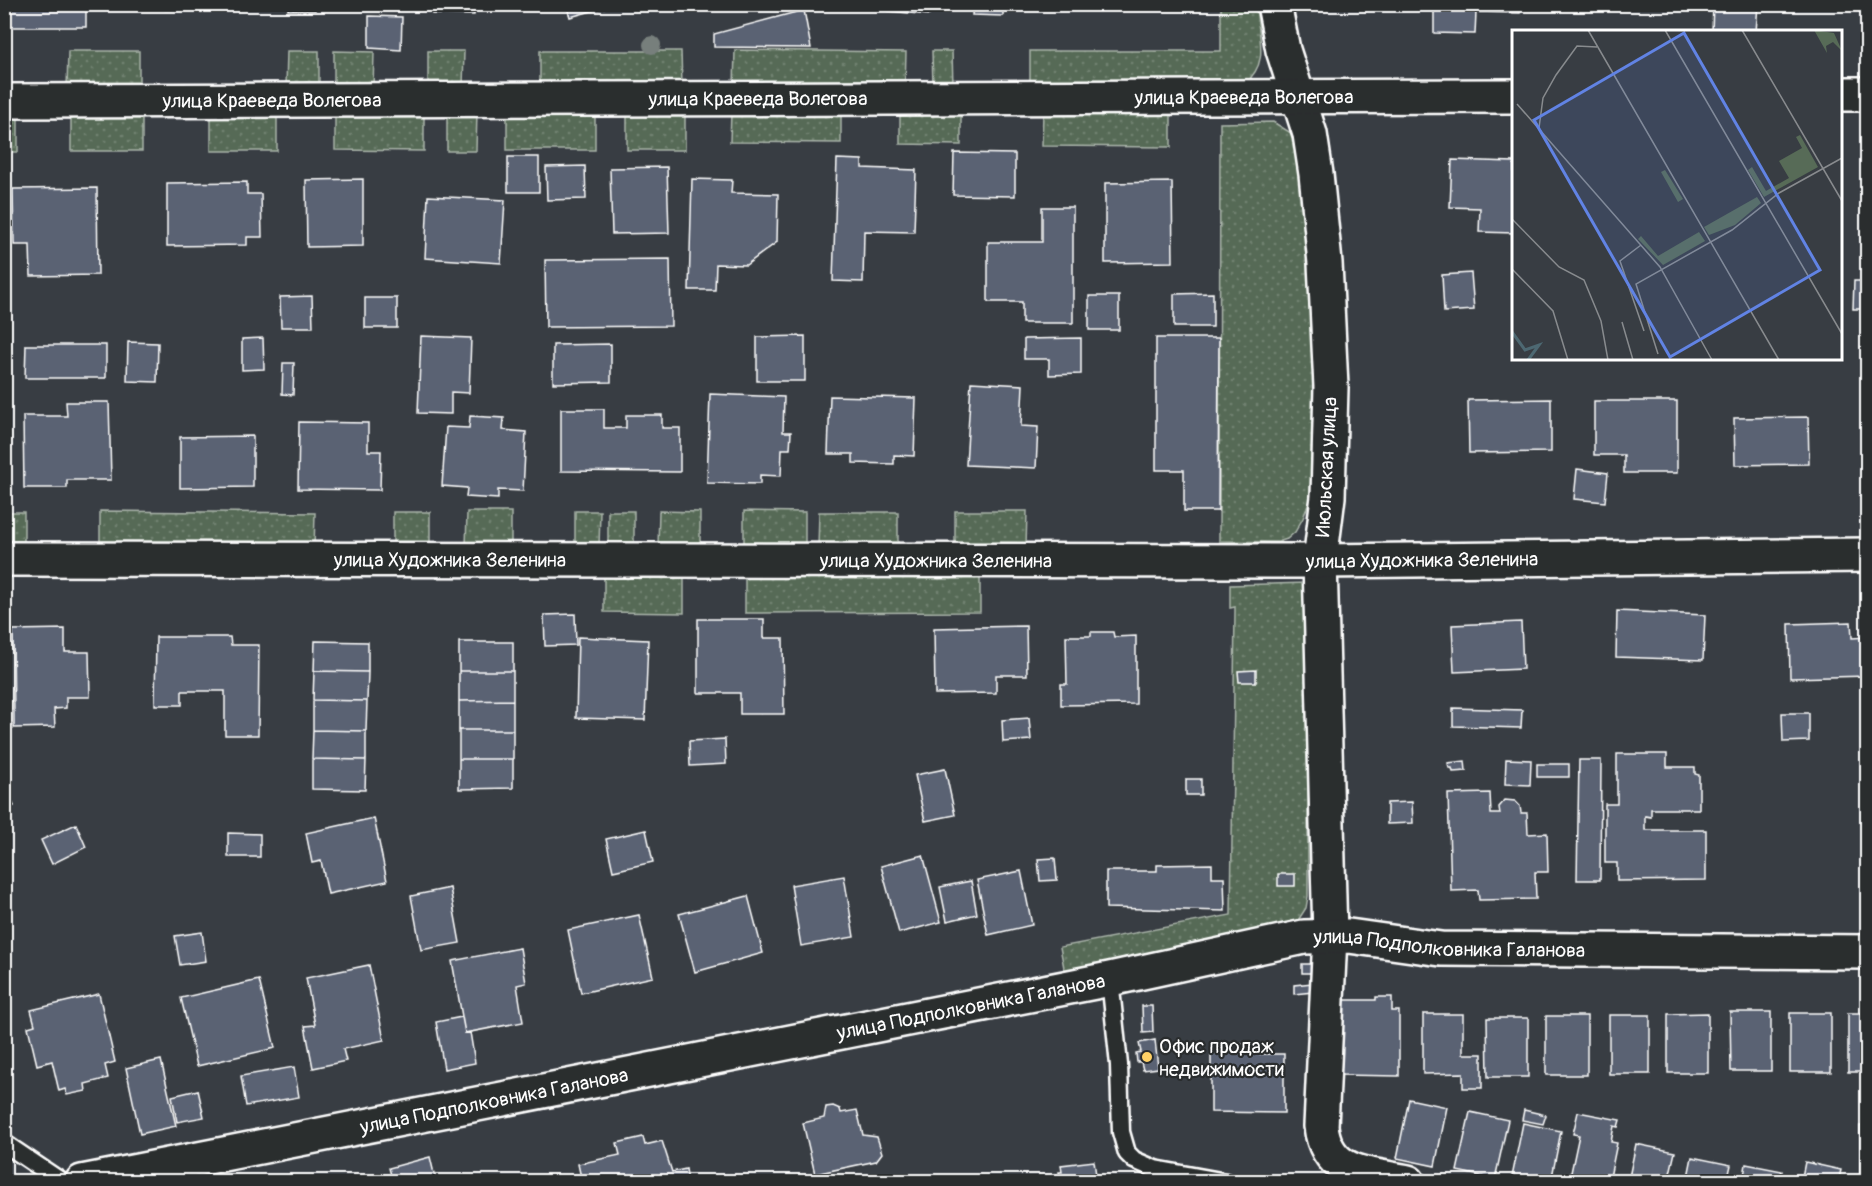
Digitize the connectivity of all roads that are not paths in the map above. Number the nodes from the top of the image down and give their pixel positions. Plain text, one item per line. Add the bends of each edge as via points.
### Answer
1 (1274, 4) edge
2 (1842, 94) edge
3 (1868, 94) edge
4 (1512, 96) edge
5 (1300, 98) junction
6 (4, 101) edge
7 (1868, 555) edge
8 (4, 559) edge
9 (1320, 561) junction
10 (1330, 936) junction
11 (1868, 952) edge
12 (1110, 979) junction
13 (4, 1143) edge
14 (62, 1182) edge
15 (82, 1182) edge
16 (1226, 1182) edge
17 (1408, 1182) edge

1 - 5 street, Июльская улица via 1283,50
2 - 3 street
4 - 5 street, улица Краеведа Волегова
5 - 6 street, улица Краеведа Волегова
5 - 9 street, Июльская улица via 1316,174 1329,342 1330,446
7 - 9 street, улица Художника Зеленина
8 - 9 street, улица Художника Зеленина
9 - 10 street, Июльская улица
10 - 11 street, улица Подполковника Галанова via 1441,948
10 - 12 street, улица Подполковника Галанова via 1305,937
10 - 17 street, Июльская улица via 1324,1144 1328,1153 1344,1166
12 - 15 street, улица Подполковника Галанова
12 - 16 lane via 1121,1132 1126,1153 1134,1161 1155,1169
13 - 14 lane

